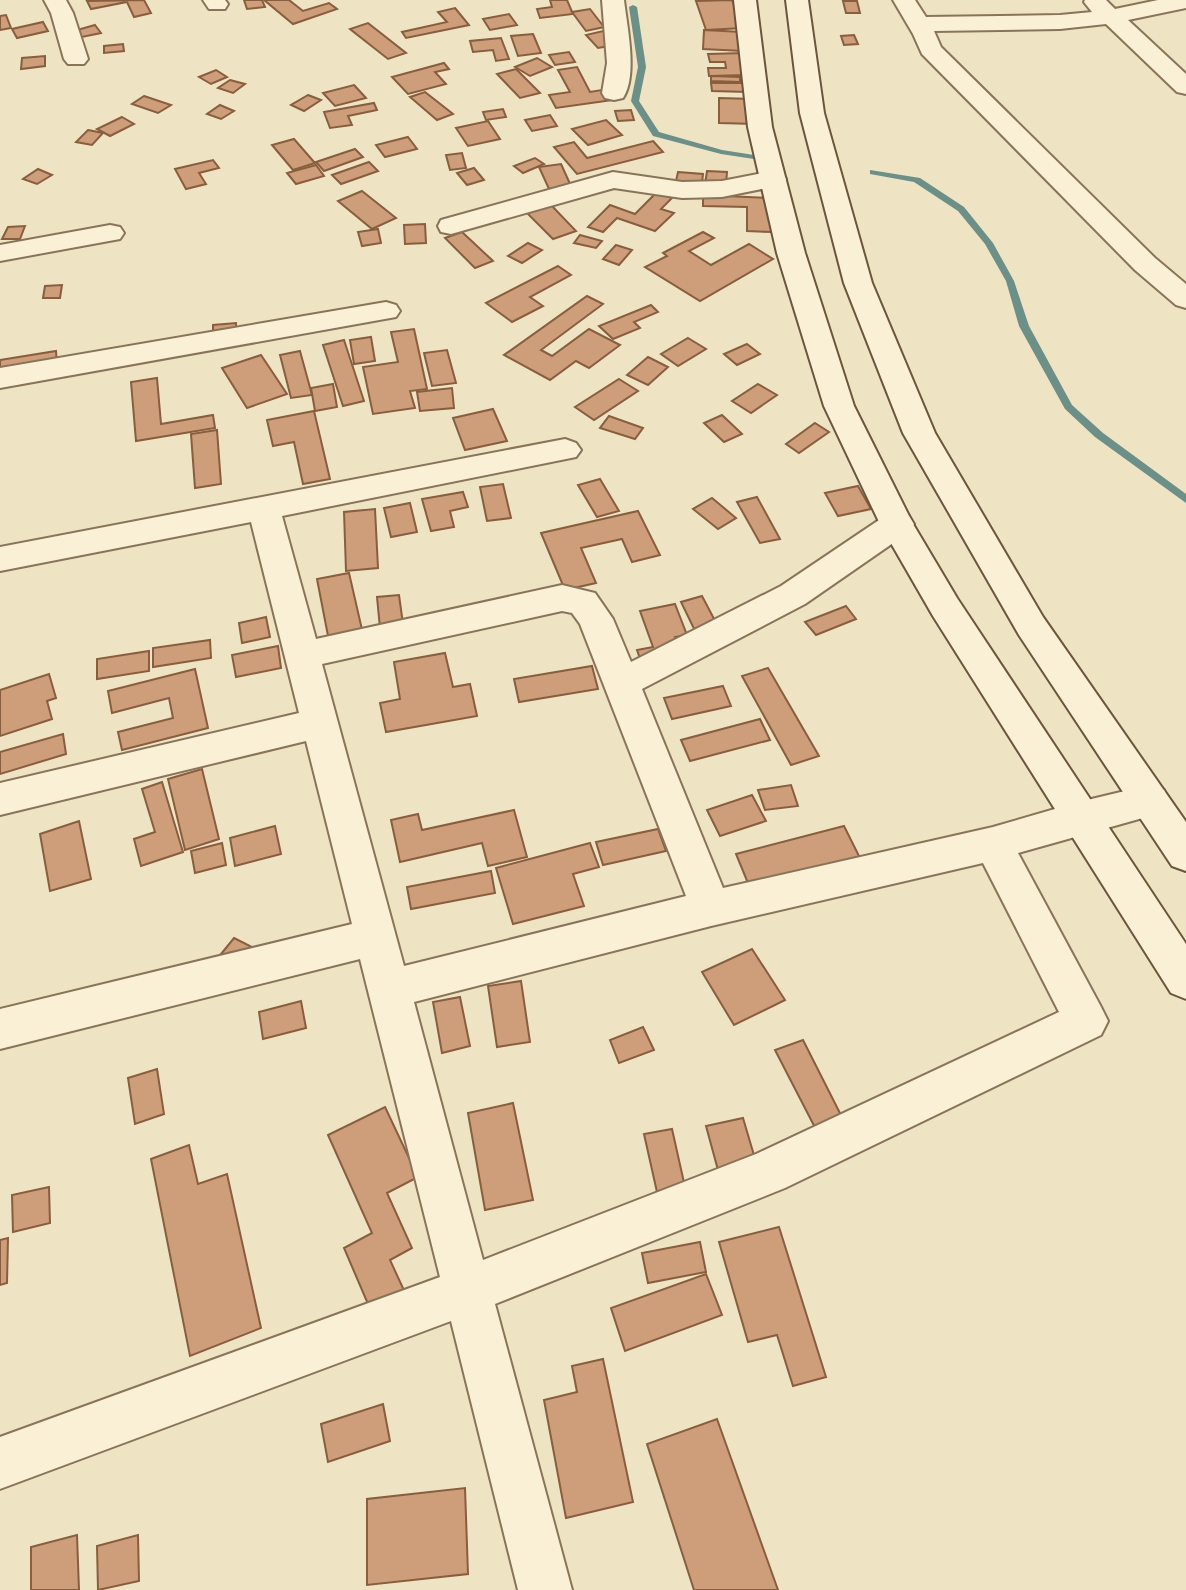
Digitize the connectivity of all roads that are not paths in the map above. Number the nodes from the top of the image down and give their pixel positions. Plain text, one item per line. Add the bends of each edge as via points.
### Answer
1 (55, 0) edge
2 (613, 0) edge
3 (745, 0) edge
4 (797, 0) edge
5 (904, 0) edge
6 (1184, 1) edge
7 (1101, 8) edge
8 (918, 24) junction
9 (76, 59) dead end
10 (1186, 87) edge
11 (614, 93) dead end
12 (773, 179) junction
13 (452, 226) dead end
14 (110, 233) dead end
15 (0, 253) edge
16 (1186, 299) edge
17 (386, 311) dead end
18 (0, 378) edge
19 (565, 450) dead end
20 (264, 508) junction
21 (897, 524) junction
22 (0, 559) edge
23 (302, 655) junction
24 (622, 683) junction
25 (320, 723) junction
26 (0, 799) edge
27 (1150, 801) junction
28 (1079, 818) junction
29 (993, 844) junction
30 (1186, 854) edge
31 (711, 908) junction
32 (375, 937) junction
33 (1186, 980) edge
34 (389, 989) junction
35 (0, 1030) edge
36 (467, 1291) junction
37 (0, 1464) edge
38 (545, 1590) edge

1 - 9 street
2 - 11 street via 619,63
3 - 12 street via 760,127
4 - 27 street via 812,113 858,283 919,433 1031,626
5 - 8 street
6 - 7 street
7 - 8 street via 1024,24
7 - 10 street
8 - 16 street via 930,49 1145,264
12 - 13 street via 722,189 682,190 613,180
12 - 21 street via 839,406
14 - 15 street
17 - 18 street
19 - 20 street
20 - 22 street
20 - 23 street
21 - 24 street via 793,595
21 - 28 street
23 - 24 street via 562,598 583,602 596,619
23 - 25 street
24 - 31 street
25 - 26 street
25 - 32 street
27 - 28 street
27 - 30 street
28 - 29 street
28 - 33 street
29 - 31 street
29 - 36 street via 1086,1021 769,1172
31 - 34 street
32 - 34 street
32 - 35 street
34 - 36 street
36 - 37 street
36 - 38 street

